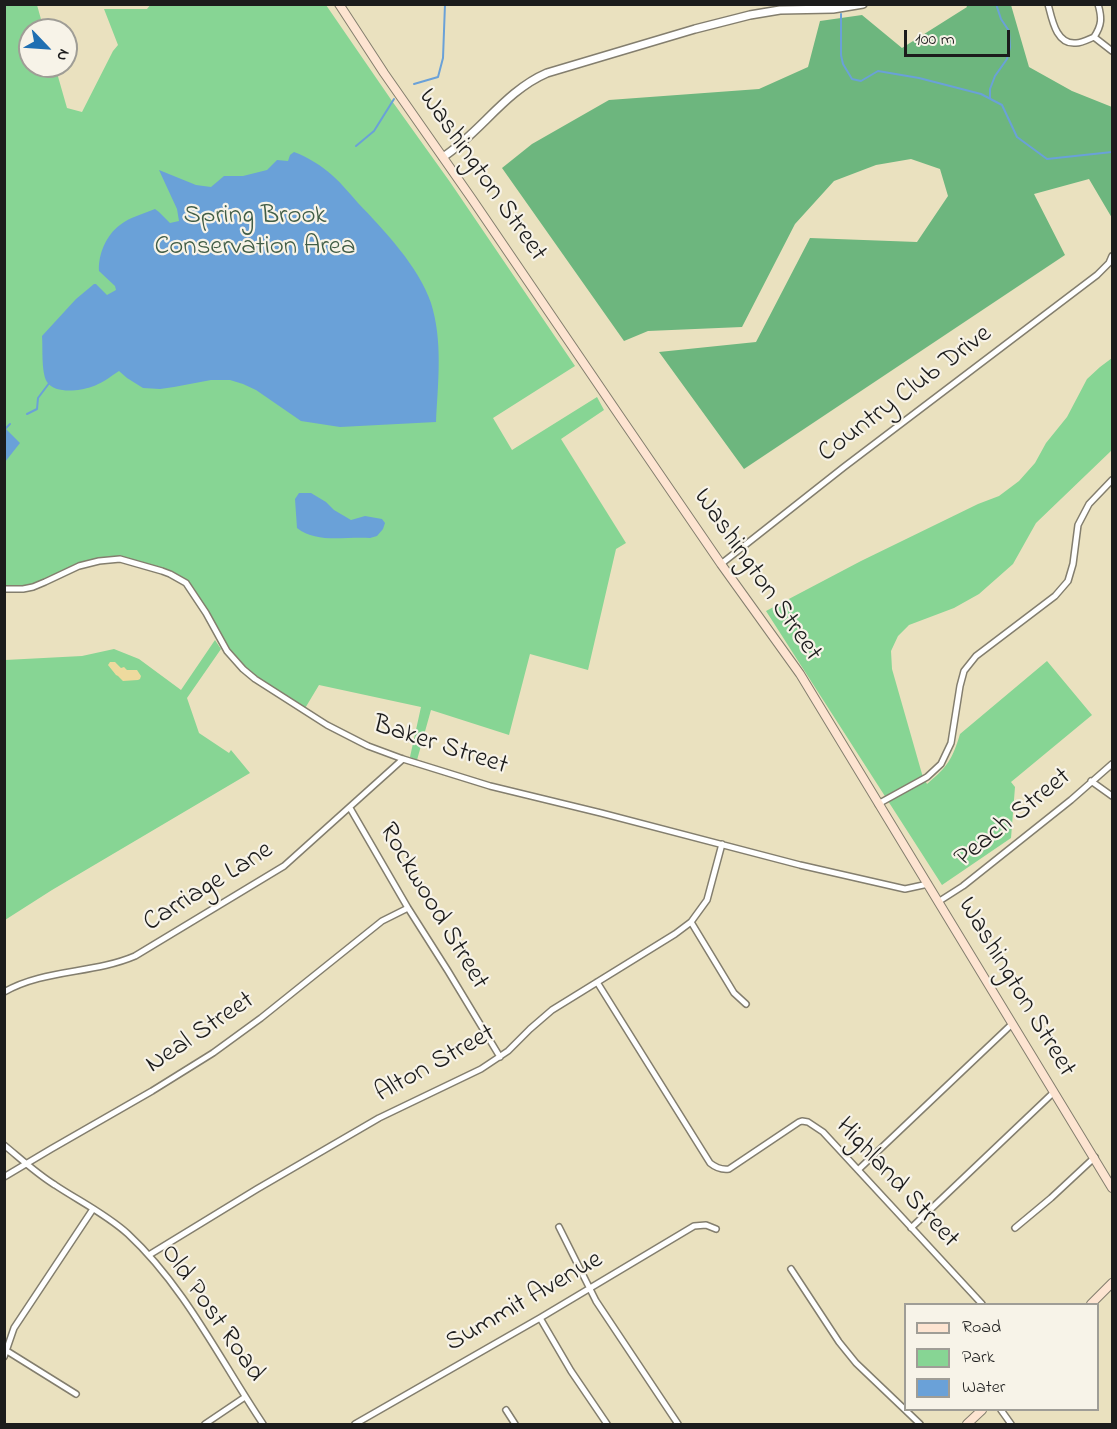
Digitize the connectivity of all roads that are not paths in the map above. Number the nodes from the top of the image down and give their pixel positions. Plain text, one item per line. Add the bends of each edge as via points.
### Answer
1 (339, 4) edge
2 (863, 4) edge
3 (1048, 4) edge
4 (1098, 4) edge
5 (1094, 37) junction
6 (1113, 51) edge
7 (443, 157) junction
8 (1113, 256) edge
9 (1113, 480) edge
10 (721, 564) junction
11 (4, 589) edge
12 (403, 759) junction
13 (1113, 764) edge
14 (1091, 781) junction
15 (1113, 796) edge
16 (878, 804) junction
17 (350, 808) junction
18 (722, 844) junction
19 (928, 884) junction
20 (938, 902) junction
21 (408, 908) junction
22 (691, 922) junction
23 (597, 982) junction
24 (4, 992) edge
25 (746, 1004) dead end
26 (1012, 1024) junction
27 (500, 1057) junction
28 (1054, 1092) junction
29 (4, 1145) edge
30 (1095, 1157) junction
31 (26, 1164) junction
32 (858, 1170) junction
33 (4, 1177) edge
34 (1113, 1188) edge
35 (93, 1209) junction
36 (559, 1227) dead end
37 (911, 1228) junction
38 (1015, 1228) dead end
39 (716, 1229) dead end
40 (149, 1255) junction
41 (791, 1269) dead end
42 (1113, 1283) edge
43 (590, 1288) junction
44 (980, 1303) edge
45 (1093, 1303) edge
46 (540, 1318) junction
47 (6, 1354) edge
48 (76, 1394) dead end
49 (244, 1397) junction
50 (506, 1410) dead end
51 (904, 1410) edge
52 (906, 1411) edge
53 (981, 1411) edge
54 (1002, 1411) edge
55 (205, 1425) edge
56 (263, 1425) edge
57 (355, 1425) edge
58 (515, 1425) edge
59 (607, 1425) edge
60 (678, 1425) edge
61 (920, 1425) edge
62 (967, 1425) edge
63 (1011, 1425) edge

1 - 7 main road, Washington Street
2 - 7 street via 750,15 547,73 518,89 460,146
3 - 5 street via 1062,39 1078,43
4 - 5 street via 1100,29
5 - 6 street
7 - 10 main road, Washington Street
8 - 10 street, Country Club Drive via 1097,275
9 - 16 street via 1089,504 1078,525 1068,581 1055,596 976,656 964,671 951,743 941,764 927,777
10 - 16 main road, Washington Street via 800,674
11 - 12 street, Baker Street via 23,589 88,562 109,560 129,561 170,574 186,583 227,651 255,679 342,734
12 - 17 street, Carriage Lane
12 - 18 street, Baker Street via 490,786
13 - 14 street, Peach Street
14 - 15 street
14 - 20 street, Peach Street
16 - 19 main road, Washington Street
17 - 21 street, Rockwood Street
17 - 24 street, Carriage Lane via 284,866 135,956 29,981
18 - 19 street, Baker Street via 905,889
18 - 22 street, Alton Street via 707,900
19 - 20 main road, Washington Street
20 - 26 main road, Washington Street
21 - 27 street, Rockwood Street
21 - 31 street, Neal Street via 382,921 213,1053
22 - 23 street, Alton Street
22 - 25 street via 734,993
23 - 27 street, Alton Street via 552,1010
23 - 32 street, Highland Street via 714,1167 729,1169 802,1120 820,1129
26 - 28 main road, Washington Street
26 - 32 street
27 - 40 street, Alton Street via 379,1118
28 - 30 main road, Washington Street
28 - 37 street
29 - 31 street, Old Post Road
30 - 34 main road, Washington Street
30 - 38 street
31 - 33 street, Neal Street
31 - 35 street, Old Post Road
32 - 37 street, Highland Street
35 - 40 street, Old Post Road via 125,1231
35 - 47 street via 14,1328
36 - 43 street
37 - 44 street, Highland Street
39 - 43 street, Summit Avenue via 694,1226
40 - 49 street, Old Post Road via 187,1305
41 - 51 street via 839,1342
42 - 45 main road
43 - 46 street, Summit Avenue
43 - 60 street
46 - 57 street, Summit Avenue
46 - 59 street
47 - 48 street
49 - 55 street
49 - 56 street, Old Post Road
50 - 58 street
52 - 61 street
53 - 62 main road
54 - 63 street

